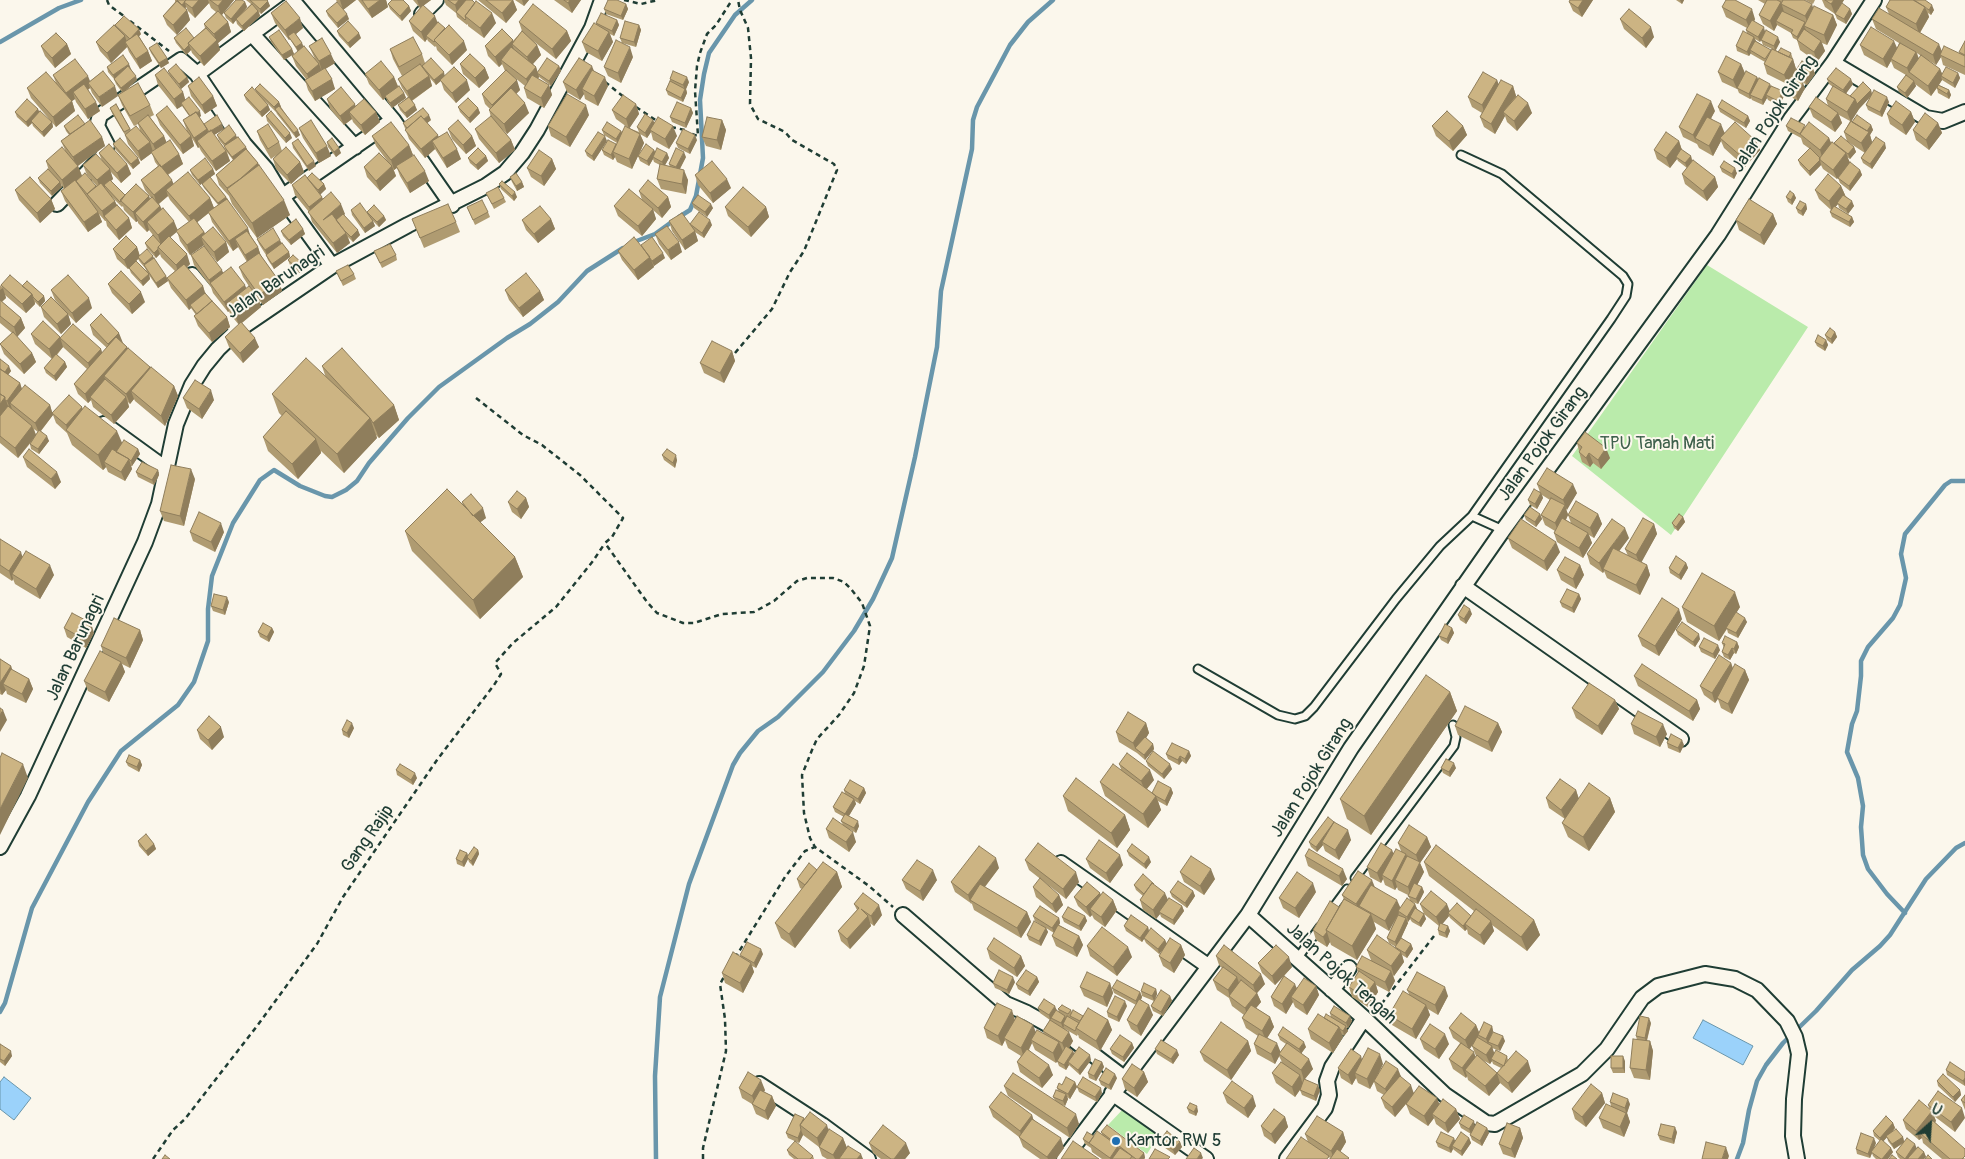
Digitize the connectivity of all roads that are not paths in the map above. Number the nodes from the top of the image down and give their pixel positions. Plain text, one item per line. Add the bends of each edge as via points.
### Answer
1 (436, 0) edge
2 (602, 0) edge
3 (295, 1) edge
4 (1869, 2) edge
5 (422, 14) edge
6 (251, 33) junction
7 (1833, 63) junction
8 (197, 74) junction
9 (1965, 112) edge
10 (393, 120) junction
11 (355, 147) junction
12 (1461, 155) dead end
13 (282, 196) junction
14 (57, 204) dead end
15 (452, 205) junction
16 (332, 266) junction
17 (187, 269) edge
18 (238, 330) junction
19 (94, 417) edge
20 (166, 469) junction
21 (1472, 516) junction
22 (1503, 530) junction
23 (1463, 586) junction
24 (1198, 669) dead end
25 (1453, 725) edge
26 (1681, 739) edge
27 (0, 847) edge
28 (1049, 855) edge
29 (1248, 915) junction
30 (903, 916) road end
31 (1297, 959) junction
32 (1208, 966) junction
33 (1349, 968) dead end
34 (1332, 990) junction
35 (1366, 1020) junction
36 (1124, 1078) junction
37 (759, 1084) edge
38 (1112, 1093) junction
39 (868, 1159) edge
40 (1064, 1159) edge
41 (1206, 1159) edge
42 (1286, 1159) edge
43 (1796, 1159) edge

1 - 5 street
2 - 15 street, Jalan Barunagri via 592,28 522,153 497,180
3 - 6 street
3 - 10 street
4 - 7 street, Jalan Pojok Girang
6 - 8 street
6 - 11 street
7 - 9 street via 1926,118 1943,121
7 - 22 street, Jalan Pojok Girang via 1791,119 1718,235
8 - 13 street
8 - 14 street via 181,60 100,115 98,126 107,145 103,156
10 - 11 street
10 - 15 street
11 - 13 street
12 - 21 lane via 1502,174 1623,276 1628,287 1611,319
13 - 16 street
15 - 16 street, Jalan Barunagri
16 - 18 street, Jalan Barunagri
17 - 18 street
18 - 20 street, Jalan Barunagri via 218,349 192,385 176,424
19 - 20 street
20 - 27 street, Jalan Barunagri via 159,504 142,551 28,796
21 - 22 lane
21 - 24 lane via 1440,546 1396,598 1305,716 1295,719 1278,715
22 - 23 street, Jalan Pojok Girang
23 - 26 street
23 - 29 street, Jalan Pojok Girang via 1351,748
25 - 31 lane via 1454,746
28 - 32 street
29 - 31 street, Jalan Pojok Tengah
29 - 32 street
30 - 36 street via 1006,1004 1070,1037
31 - 34 street, Jalan Pojok Tengah
32 - 36 street
33 - 34 street
34 - 35 street, Jalan Pojok Tengah
35 - 42 street via 1332,1067 1327,1081 1329,1095 1325,1108
35 - 43 street, Jalan Pojok Tengah via 1445,1095 1486,1123 1496,1124 1582,1074 1607,1049 1642,998 1658,986 1705,974 1735,979 1757,990 1786,1021 1795,1037 1799,1054 1793,1126
36 - 38 street
37 - 39 street
38 - 40 street
38 - 41 street

